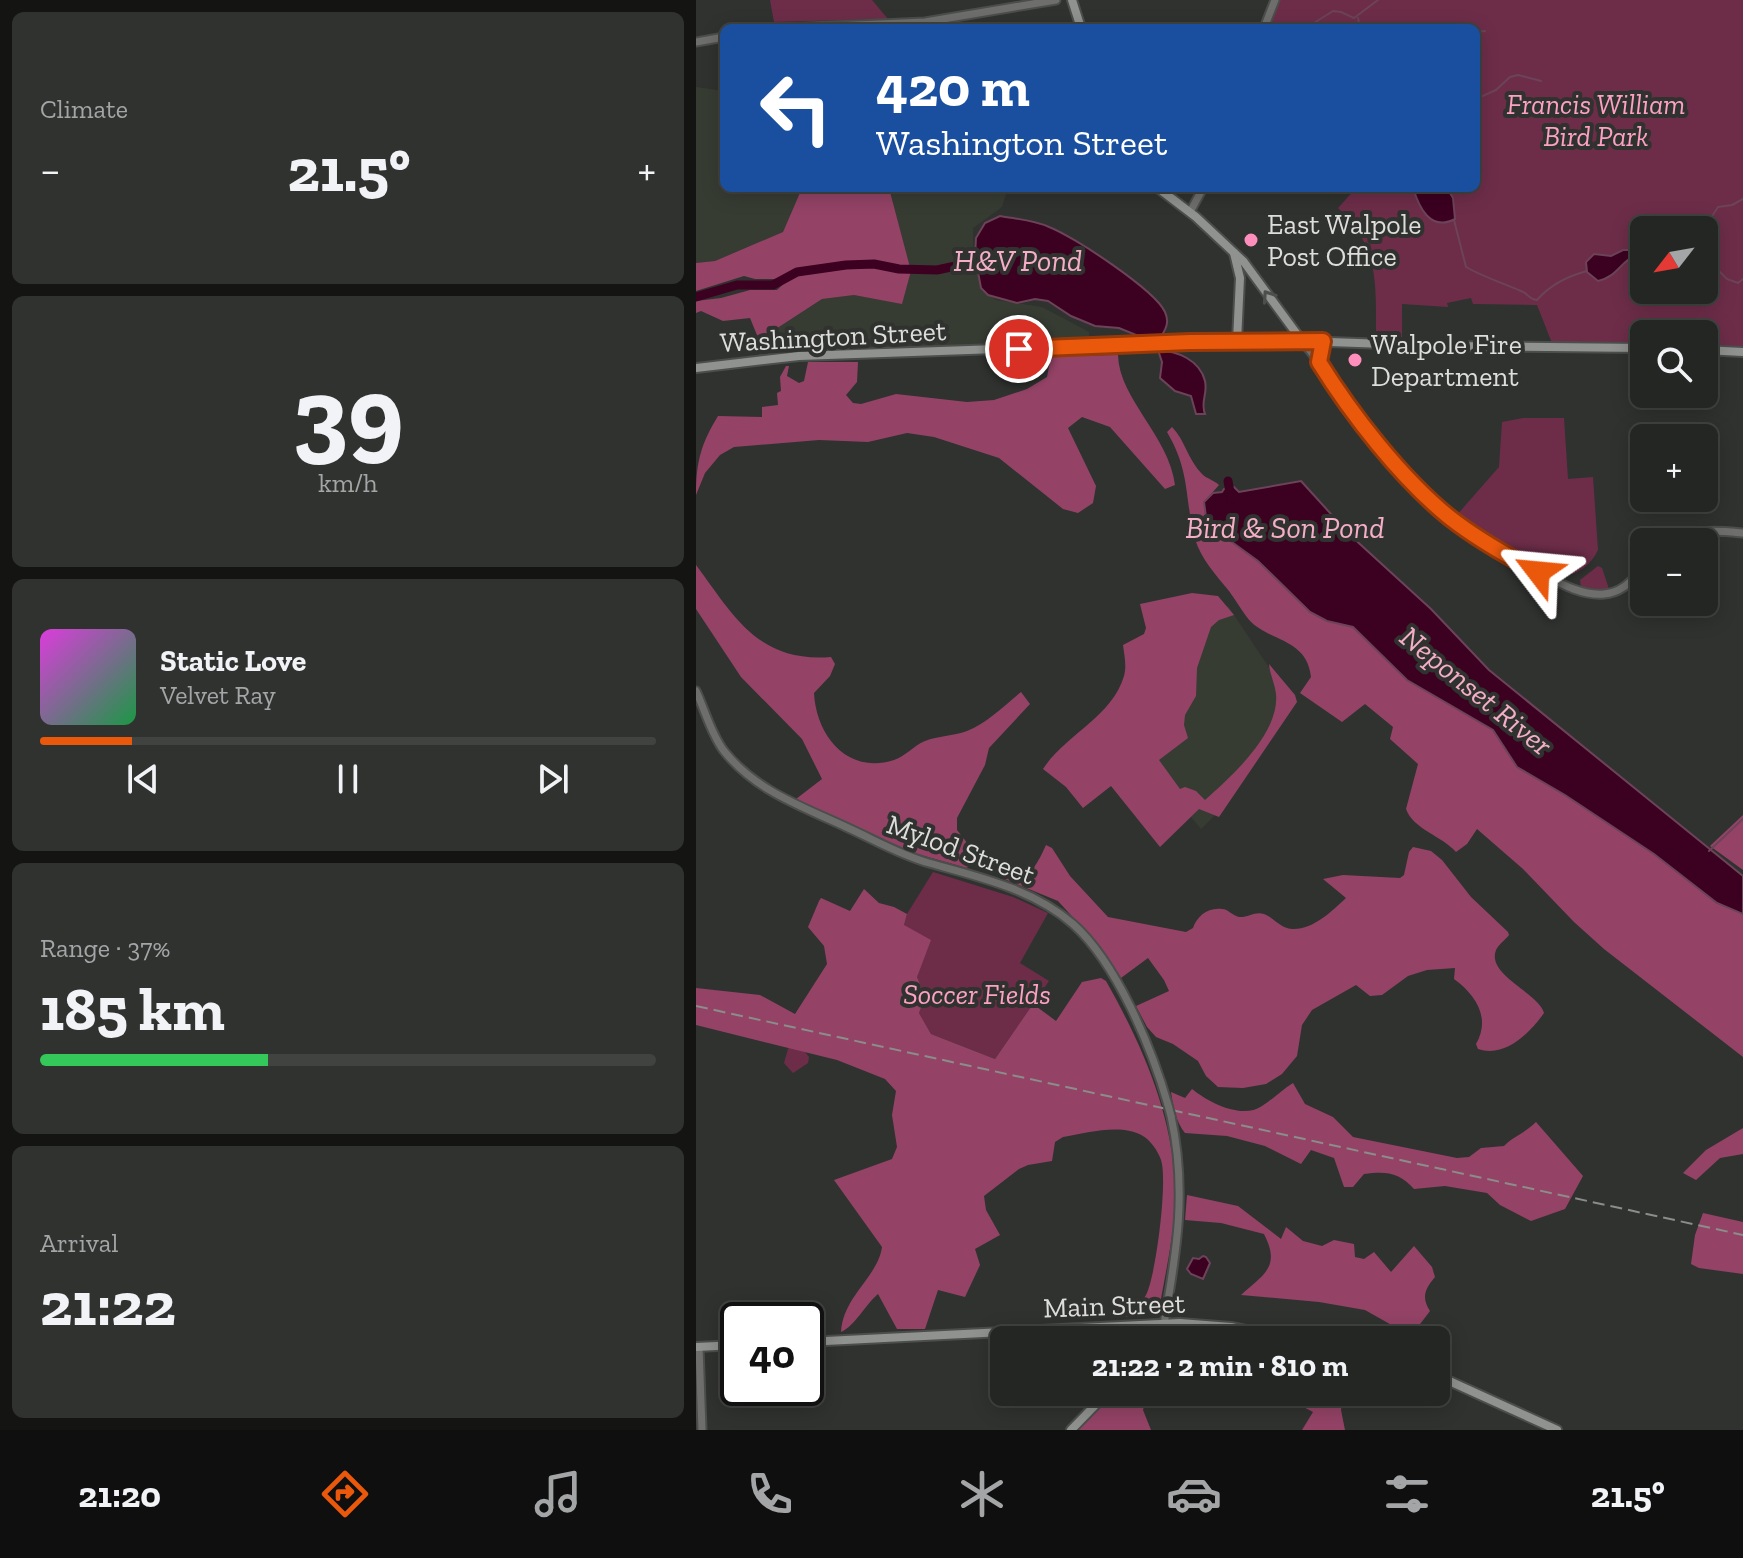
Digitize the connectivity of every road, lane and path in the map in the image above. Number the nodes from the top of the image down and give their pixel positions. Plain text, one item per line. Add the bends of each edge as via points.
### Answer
1 (1056, 0) edge
2 (1072, 0) edge
3 (1275, 0) edge
4 (890, 24) edge
5 (1080, 24) edge
6 (1266, 24) edge
7 (720, 38) edge
8 (696, 42) edge
9 (1163, 192) edge
10 (1201, 192) edge
11 (1190, 212) junction
12 (1234, 252) junction
13 (1237, 341) junction
14 (1302, 341) junction
15 (1323, 341) junction
16 (1630, 348) edge
17 (1718, 351) edge
18 (1743, 352) edge
19 (1319, 362) junction
20 (696, 368) edge
21 (1718, 532) edge
22 (1743, 533) edge
23 (1630, 581) edge
24 (696, 691) edge
25 (1164, 1324) junction
26 (1224, 1326) edge
27 (824, 1341) edge
28 (720, 1346) edge
29 (697, 1347) edge
30 (1450, 1381) edge
31 (1094, 1406) edge
32 (702, 1430) edge
33 (1071, 1430) edge
34 (1557, 1430) edge

1 - 4 street
2 - 5 main road
3 - 6 street
7 - 8 street
9 - 11 main road
10 - 11 street
11 - 12 main road
12 - 13 main road via 1240,278
14 -> 12 main road
13 - 14 main road, Washington Street
13 - 20 main road, Washington Street via 799,356
14 - 15 main road, Washington Street
14 - 19 street
15 - 16 main road, Washington Street
15 - 19 street
17 - 18 main road
19 - 23 street via 1367,432 1448,516 1563,585 1604,594
21 - 22 street
24 - 25 street, Mylod Street, bridge via 722,748 768,790 891,850 1026,894 1074,925 1095,950 1155,1063 1176,1142 1181,1219
25 - 26 main road, Main Street
25 - 27 main road, Main Street
28 - 29 main road
29 - 32 street
30 - 34 main road
31 - 33 main road

